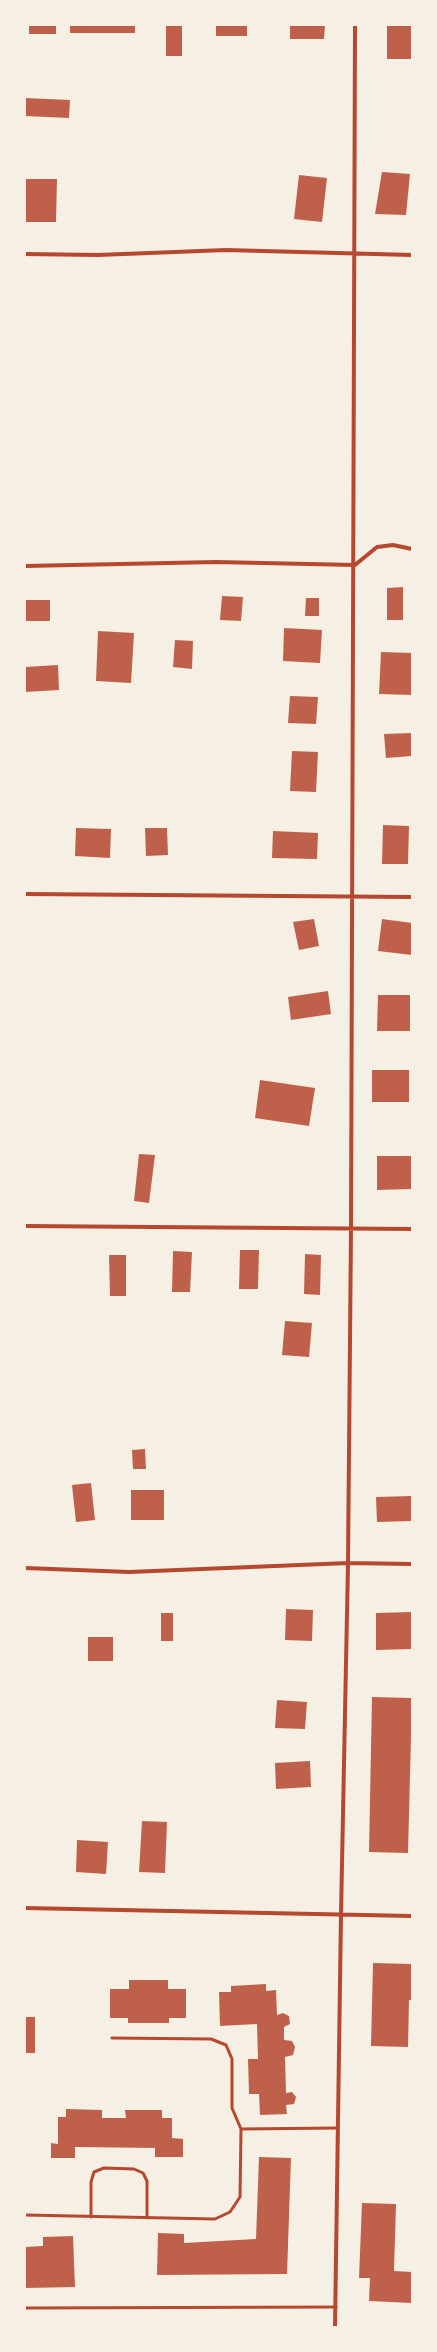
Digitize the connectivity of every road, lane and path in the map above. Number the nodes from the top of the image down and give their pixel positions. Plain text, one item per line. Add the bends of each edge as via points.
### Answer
1 (355, 25) edge
2 (25, 254) edge
3 (353, 254) junction
4 (412, 254) edge
5 (412, 549) edge
6 (355, 565) junction
7 (25, 566) edge
8 (25, 894) edge
9 (353, 896) junction
10 (412, 897) edge
11 (25, 1226) edge
12 (351, 1229) junction
13 (412, 1229) edge
14 (348, 1563) junction
15 (412, 1564) edge
16 (25, 1568) edge
17 (25, 1908) edge
18 (341, 1914) junction
19 (412, 1916) edge
20 (112, 2038) dead end
21 (337, 2128) junction
22 (241, 2129) junction
23 (25, 2216) edge
24 (91, 2217) junction
25 (147, 2218) junction
26 (336, 2307) junction
27 (25, 2308) edge
28 (335, 2327) edge

1 - 3 street
2 - 3 street via 98,255 226,250
3 - 4 street
3 - 6 street
5 - 6 street via 392,545 377,547
6 - 7 street via 216,562
6 - 9 street via 352,730
8 - 9 street
9 - 10 street
9 - 12 street
11 - 12 street
12 - 13 street
12 - 14 street
14 - 15 street
14 - 16 street via 129,1572
14 - 18 street
17 - 18 street
18 - 19 street
18 - 21 street
20 - 22 lane via 211,2039 226,2045 232,2059 232,2108
21 - 22 lane
21 - 26 street
22 - 25 lane via 240,2197 230,2212 215,2219
23 - 24 lane
24 - 25 lane
24 - 25 lane via 92,2176 94,2172 104,2168 134,2169 143,2173 147,2181
26 - 27 lane
26 - 28 street

